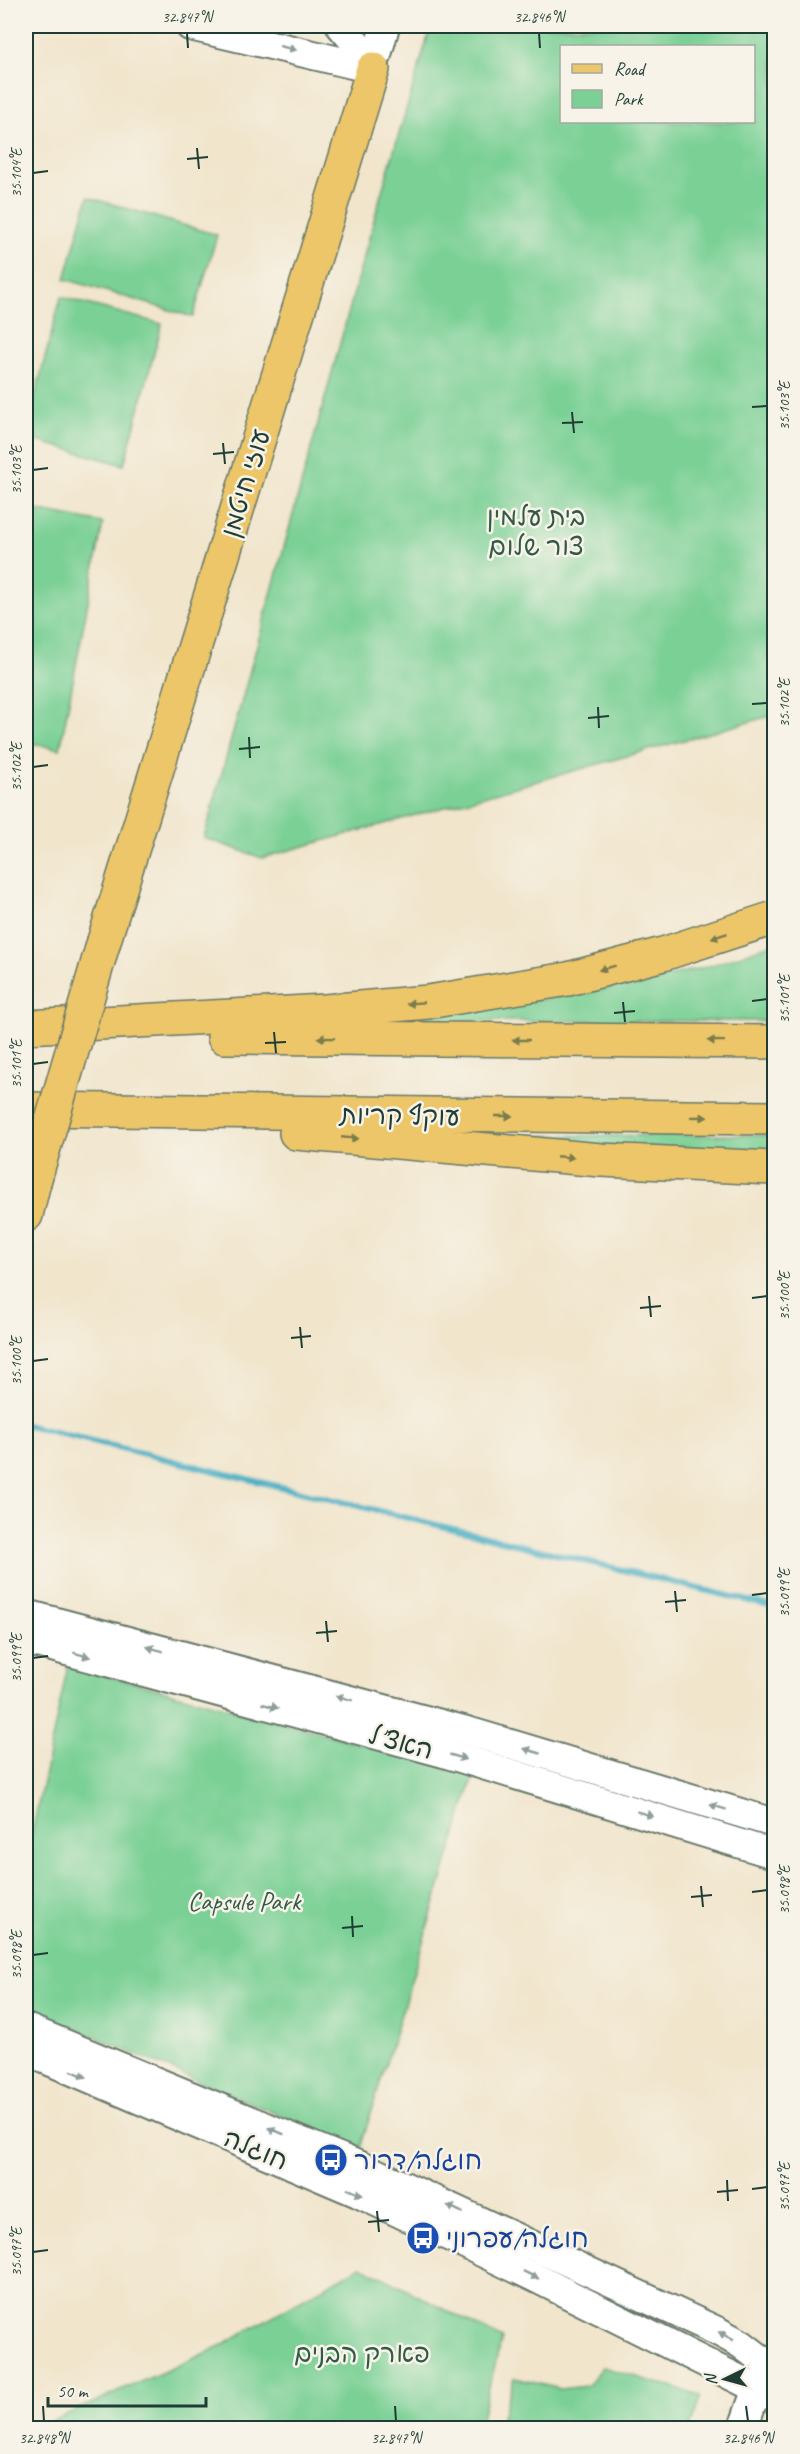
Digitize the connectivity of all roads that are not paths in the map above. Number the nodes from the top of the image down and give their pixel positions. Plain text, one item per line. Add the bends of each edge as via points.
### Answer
1 (190, 26) edge
2 (341, 26) edge
3 (385, 26) edge
4 (373, 69) junction
5 (774, 918) edge
6 (26, 1027) edge
7 (26, 1037) edge
8 (774, 1042) edge
9 (33, 1110) edge
10 (774, 1118) edge
11 (774, 1168) edge
12 (26, 1215) edge
13 (26, 1614) edge
14 (26, 1640) edge
15 (774, 1823) edge
16 (774, 1854) edge
17 (26, 2028) edge
18 (26, 2051) edge
19 (769, 2385) edge
20 (743, 2428) edge

1 -> 4 street
2 - 4 street
3 - 4 street, עוזי חיטמן
4 - 12 main road, עוזי חיטמן, bridge via 104,941
5 -> 6 main road via 663,954 568,979 449,999 325,1011
8 -> 7 main road
9 -> 10 main road, עוקף קריות
9 -> 11 main road via 602,1160
15 -> 13 street, האצ"ל via 467,1731
14 -> 16 street, האצ"ל via 454,1756
19 -> 17 street, חוגלה via 741,2344 719,2332 365,2168
18 -> 19 street, חוגלה via 358,2193
19 - 20 street

